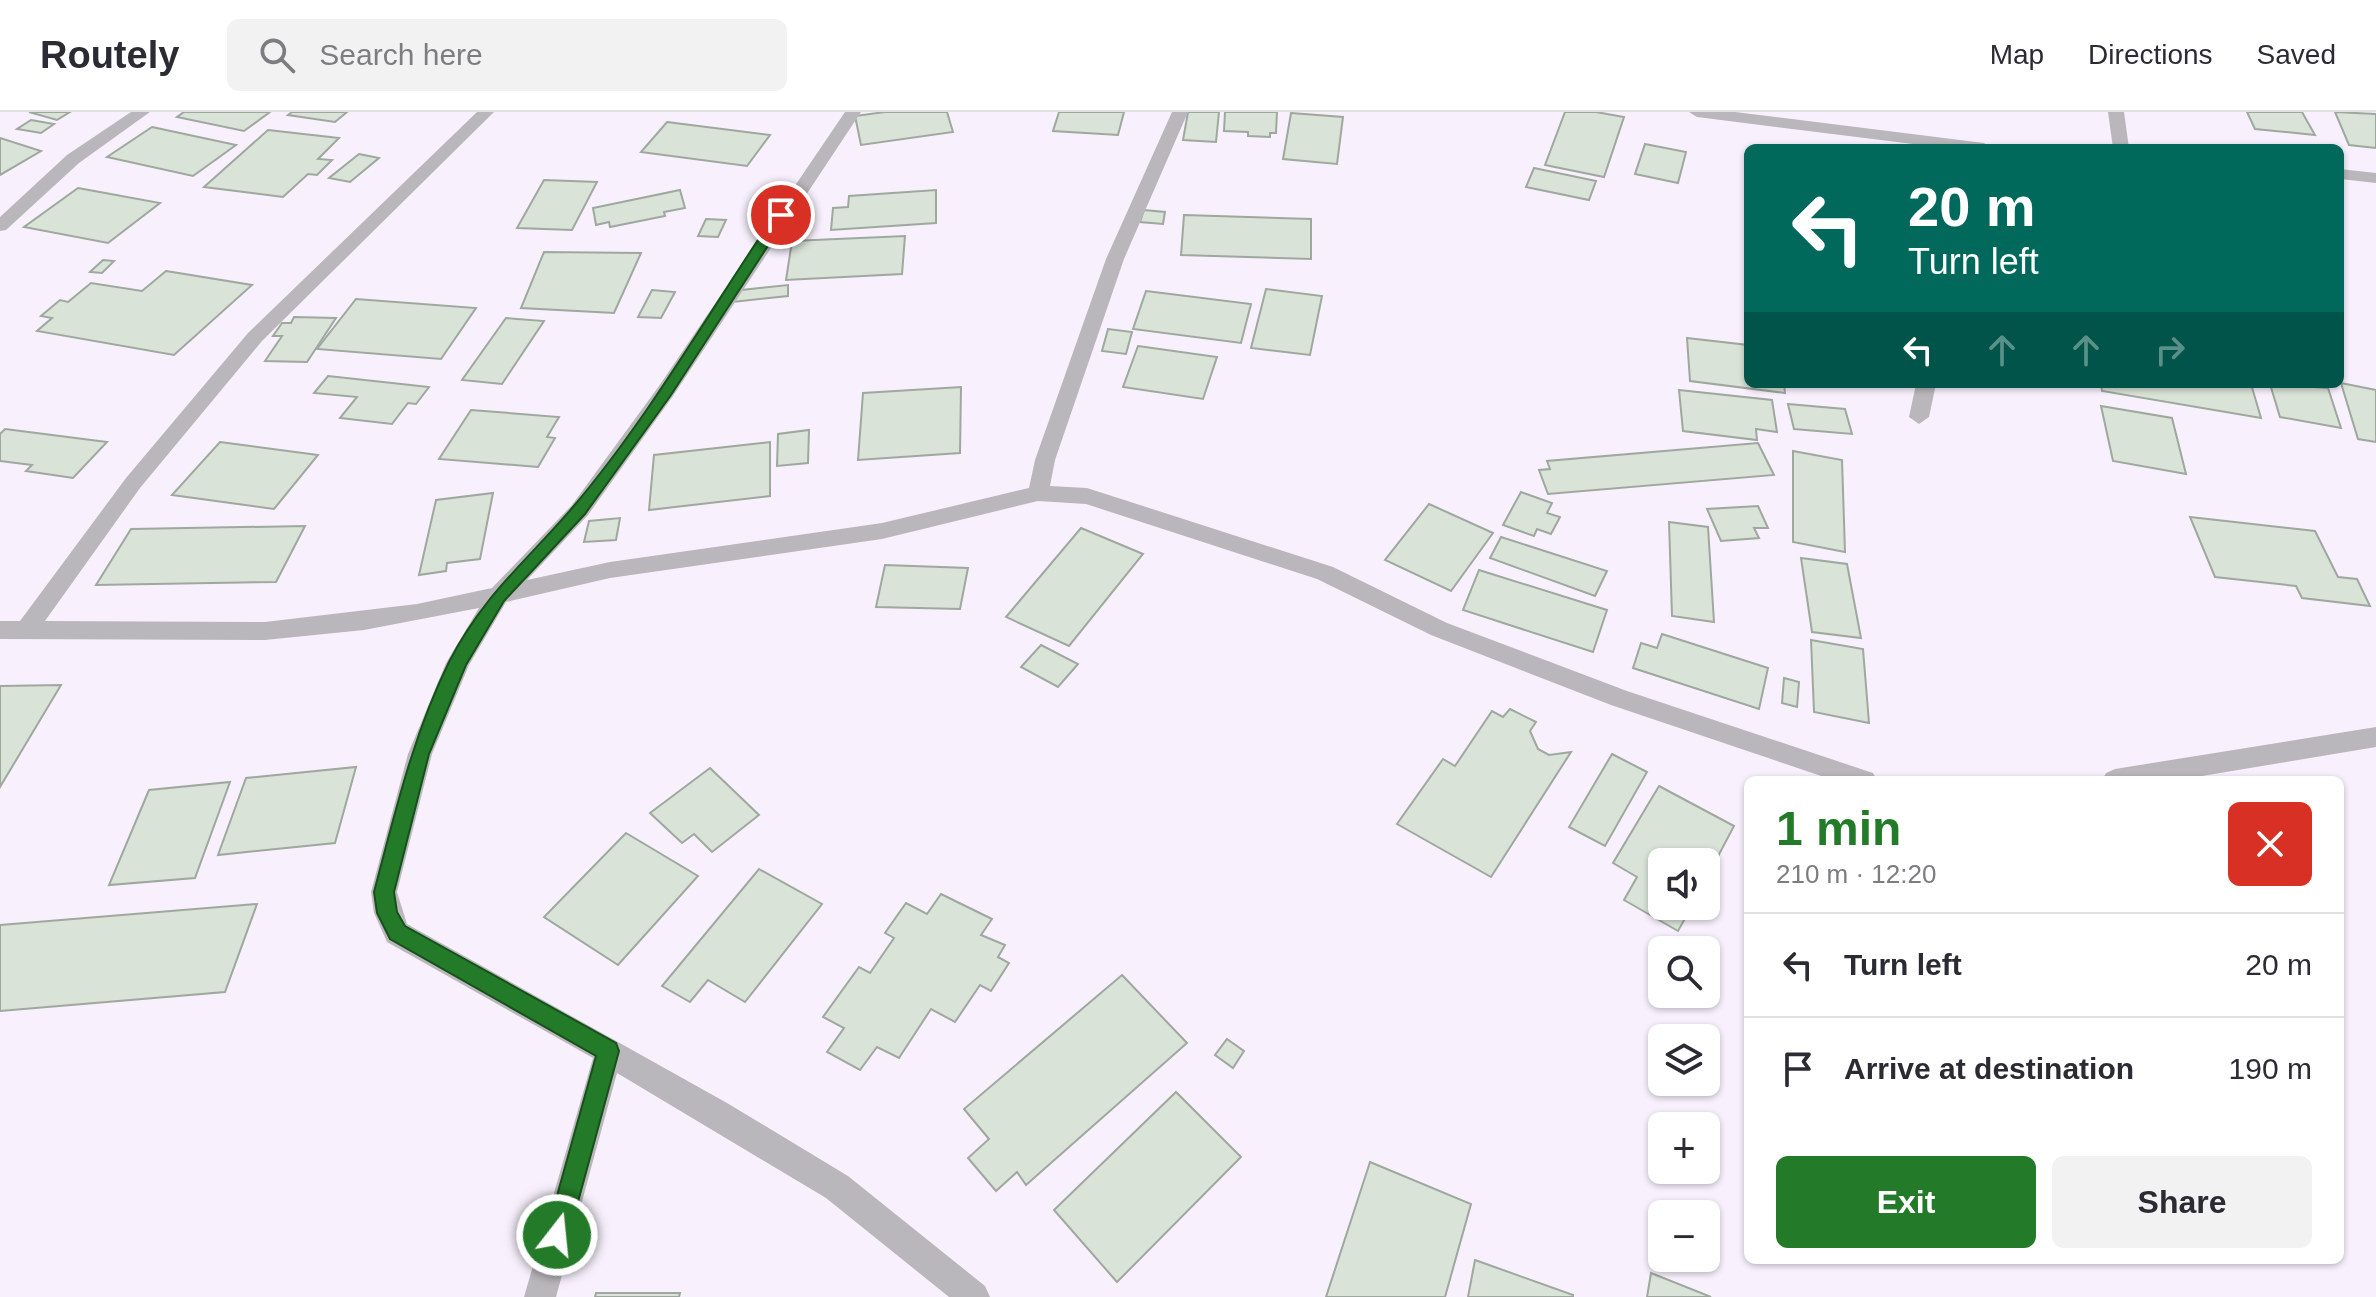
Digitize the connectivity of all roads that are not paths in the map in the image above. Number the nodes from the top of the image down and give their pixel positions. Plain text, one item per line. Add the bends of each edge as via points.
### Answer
1 (142, 112) edge
2 (486, 112) edge
3 (853, 112) edge
4 (1180, 112) edge
5 (1697, 112) edge
6 (2116, 112) edge
7 (1940, 144) edge
8 (2120, 144) edge
9 (2344, 174) edge
10 (2376, 178) edge
11 (0, 226) edge
12 (1925, 388) edge
13 (1919, 417) dead end
14 (1038, 493) junction
15 (498, 596) junction
16 (0, 630) edge
17 (25, 632) junction
18 (2376, 737) edge
19 (1852, 776) edge
20 (2139, 776) edge
21 (609, 1051) junction
22 (540, 1297) edge
23 (974, 1297) edge

1 - 11 street via 73,159
2 - 17 street via 255,337 133,483
3 - 15 street via 580,510
4 - 14 street via 1115,259
5 - 7 street
6 - 8 street
9 - 10 street
12 - 13 street
14 - 15 street via 882,531 610,570
14 - 19 street via 1087,496 1325,573 1439,629 1619,698
15 - 17 street via 390,617 265,631
15 - 21 street via 458,663 420,754 384,892 387,913 397,933
16 - 17 street
18 - 20 street
21 - 22 street
21 - 23 street via 837,1187

